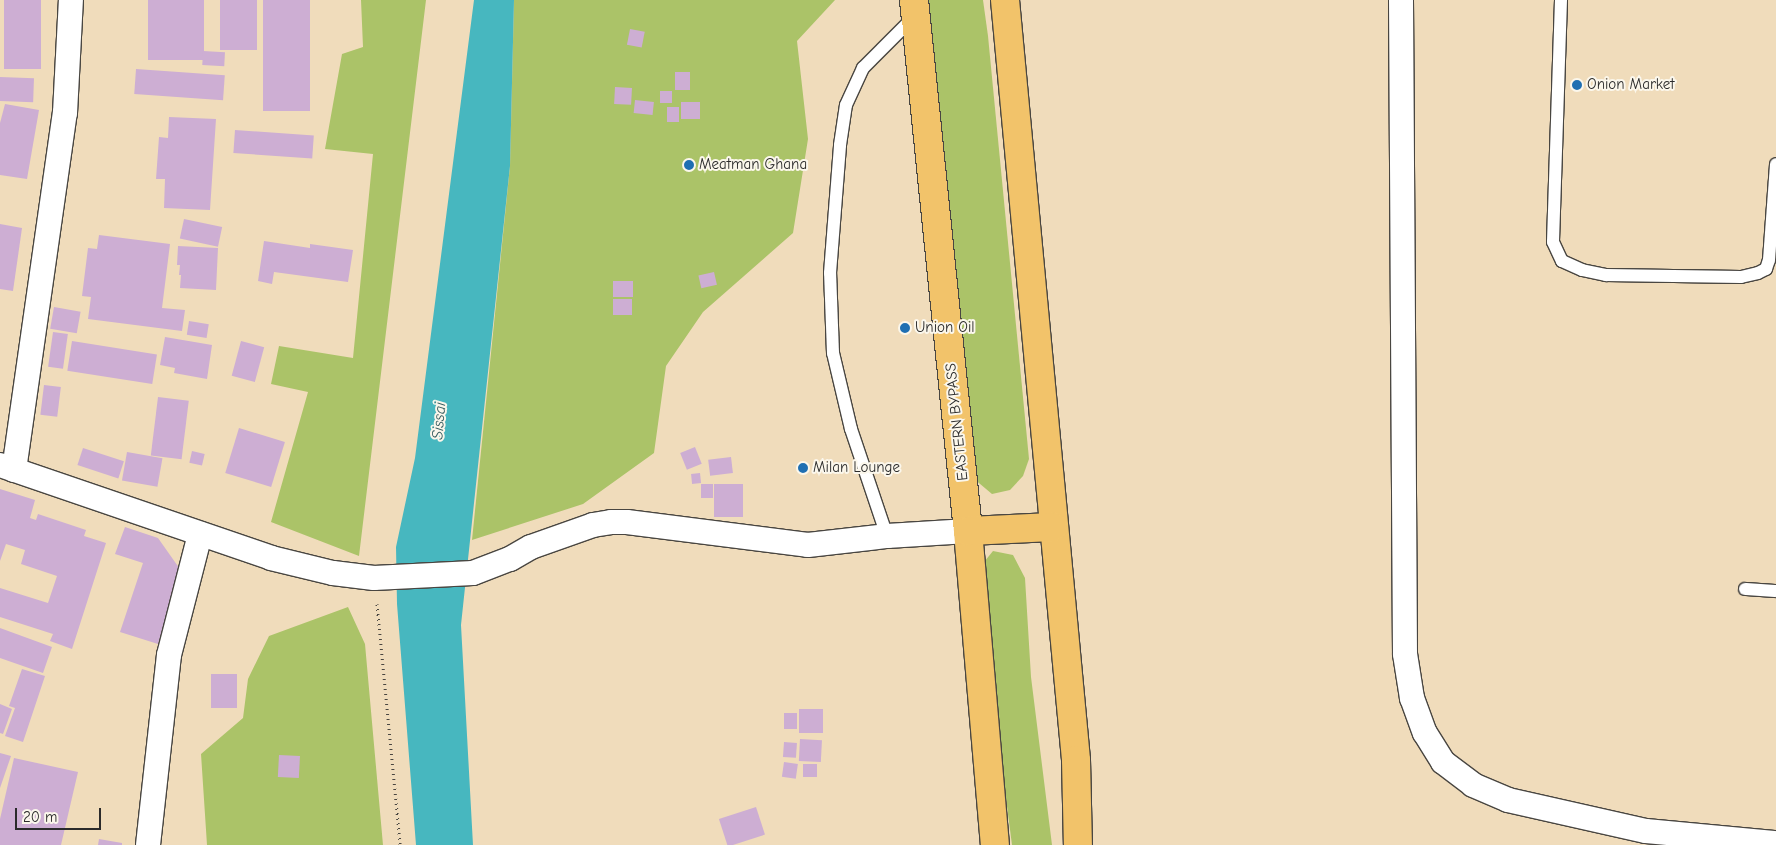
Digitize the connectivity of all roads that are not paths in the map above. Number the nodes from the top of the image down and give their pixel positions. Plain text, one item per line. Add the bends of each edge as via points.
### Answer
1 (71, 0) edge
2 (1005, 0) edge
3 (1401, 0) edge
4 (1561, 0) edge
5 (915, 8) edge
6 (1776, 164) edge
7 (7, 468) edge
8 (1053, 527) junction
9 (968, 531) junction
10 (200, 534) junction
11 (887, 536) junction
12 (1745, 589) dead end
13 (1776, 591) edge
14 (1645, 838) edge
15 (1776, 843) edge
16 (148, 845) edge
17 (995, 845) edge
18 (1078, 845) edge

1 - 7 street via 64,113
2 - 8 highway
3 - 14 street via 1405,654 1412,698 1425,733 1443,762 1473,785 1508,800
4 - 6 lane via 1553,242 1562,261 1582,270 1606,275 1742,277 1758,273 1766,268 1769,260
5 - 9 highway, EASTERN BYPASS
5 - 11 lane via 864,68 846,105 830,273 833,353 851,429
7 - 10 street
8 - 9 highway
8 - 18 highway via 1076,760
9 - 11 street
9 - 17 highway, EASTERN BYPASS
10 - 11 street via 301,566 382,578 473,573 531,547 593,525 611,522 808,545
10 - 16 street via 169,655
12 - 13 lane
14 - 15 street

